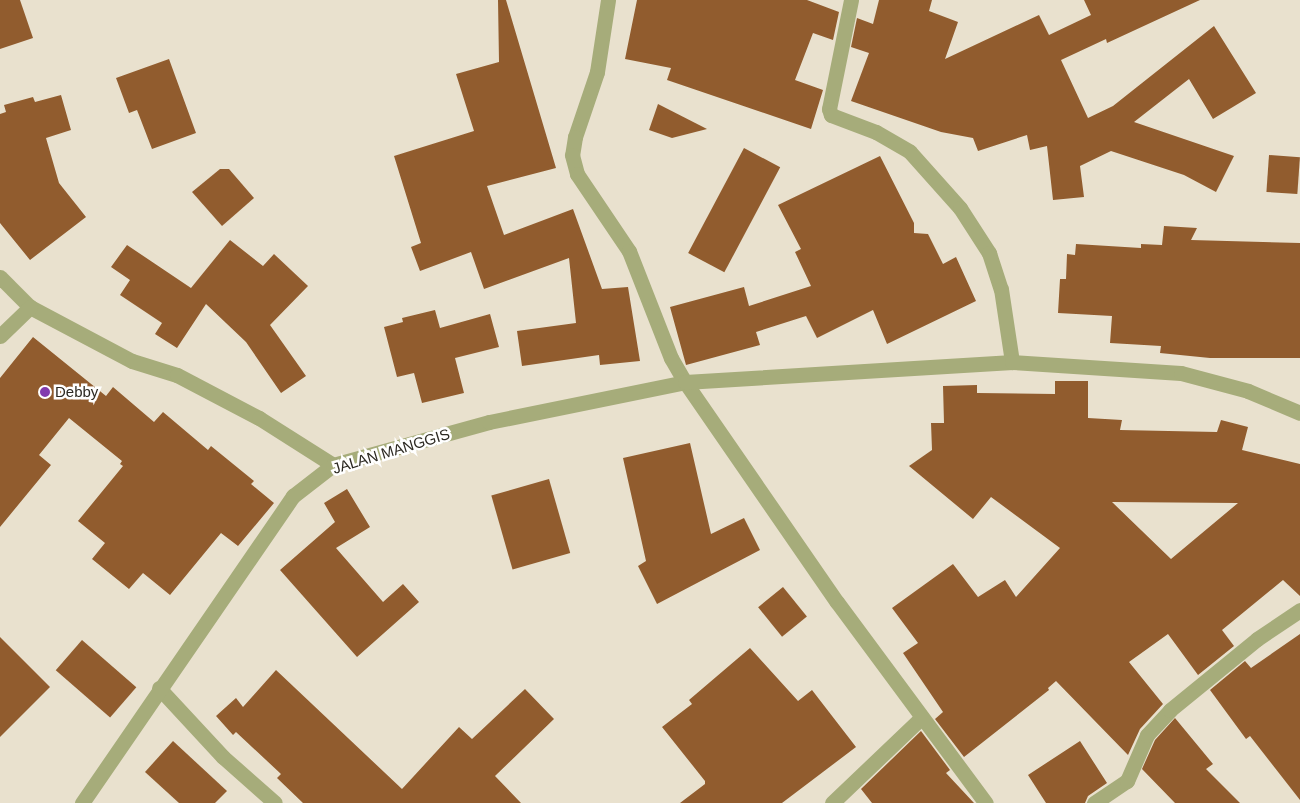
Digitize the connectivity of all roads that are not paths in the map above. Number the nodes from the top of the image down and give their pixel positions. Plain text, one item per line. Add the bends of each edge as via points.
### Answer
1 (608, 0) edge
2 (851, 0) edge
3 (0, 277) edge
4 (30, 307) junction
5 (0, 336) edge
6 (1012, 362) junction
7 (685, 382) junction
8 (1300, 413) edge
9 (333, 465) junction
10 (1300, 610) edge
11 (159, 688) junction
12 (922, 717) junction
13 (82, 803) edge
14 (275, 803) edge
15 (832, 803) edge
16 (986, 803) edge
17 (1094, 803) edge

1 - 7 street via 597,72 572,155 577,174 630,251 670,358
2 - 6 street via 829,109 831,115 876,132 910,152 960,208 989,253 1001,289
3 - 4 street
4 - 5 street
4 - 9 street via 132,361 177,375 258,418
6 - 7 street, JALAN MANGGIS
6 - 8 street, JALAN MANGGIS via 1182,373 1248,391
7 - 9 street, JALAN MANGGIS via 489,422
7 - 12 street
9 - 11 street, JALAN MANGGIS via 293,496
10 - 17 street via 1250,644 1170,710 1147,735 1127,781
11 - 13 street, JALAN MANGGIS
11 - 14 street via 223,757
12 - 15 street
12 - 16 street

